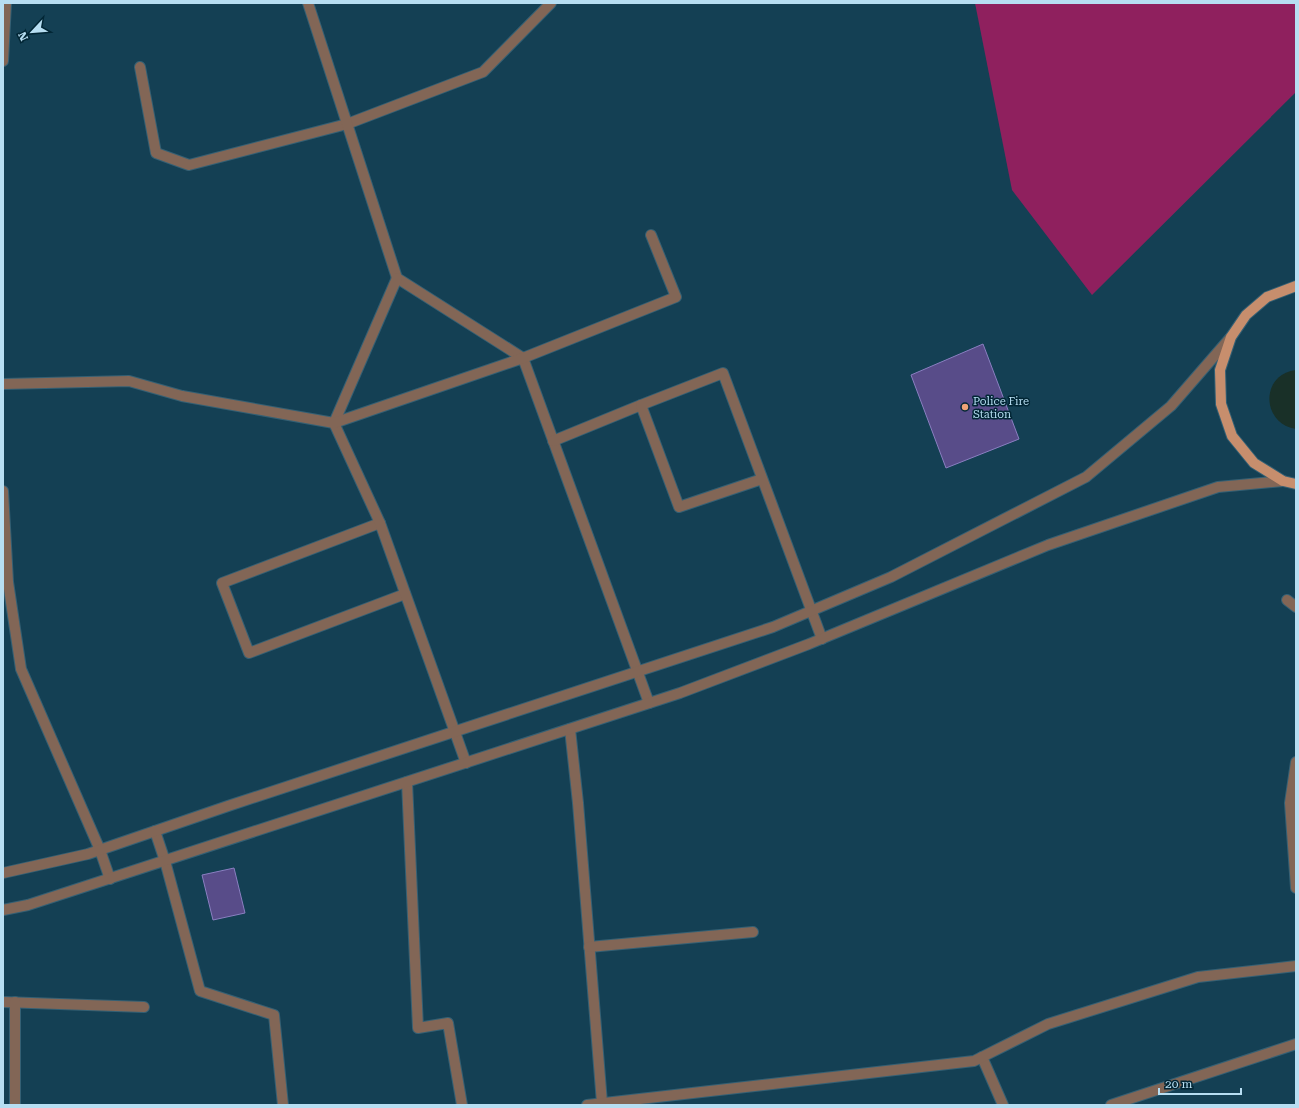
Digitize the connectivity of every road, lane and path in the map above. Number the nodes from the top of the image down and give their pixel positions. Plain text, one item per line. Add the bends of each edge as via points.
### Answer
1 (6, 3) edge
2 (308, 3) edge
3 (551, 3) edge
4 (3, 61) edge
5 (140, 67) dead end
6 (347, 124) junction
7 (651, 235) dead end
8 (397, 278) junction
9 (1295, 285) edge
10 (1231, 337) junction
11 (523, 358) junction
12 (3, 384) edge
13 (641, 405) junction
14 (334, 423) junction
15 (553, 440) junction
16 (762, 479) junction
17 (1283, 481) junction
18 (1296, 484) edge
19 (3, 491) edge
20 (380, 523) junction
21 (405, 594) junction
22 (1287, 600) dead end
23 (1296, 607) edge
24 (812, 611) junction
25 (822, 639) junction
26 (636, 672) junction
27 (649, 703) junction
28 (570, 729) junction
29 (455, 731) junction
30 (466, 762) junction
31 (1296, 762) edge
32 (407, 782) junction
33 (155, 831) junction
34 (100, 850) junction
35 (165, 861) junction
36 (3, 873) edge
37 (110, 879) junction
38 (1296, 888) edge
39 (3, 910) edge
40 (753, 932) dead end
41 (589, 947) junction
42 (1296, 966) edge
43 (3, 1002) edge
44 (15, 1002) junction
45 (144, 1007) dead end
46 (1296, 1044) edge
47 (982, 1057) junction
48 (638, 1102) edge
49 (602, 1103) junction
50 (15, 1105) edge
51 (282, 1105) edge
52 (462, 1105) edge
53 (588, 1105) edge
54 (1003, 1105) edge
55 (1111, 1105) edge

1 - 4 street
2 - 6 street
3 - 6 street via 483,72
5 - 6 street via 156,153 189,165
6 - 8 street
7 - 11 street via 676,297
8 - 11 street
8 - 14 street
9 - 10 main road via 1267,298 1246,315
10 - 17 main road via 1220,370 1221,404 1232,436 1254,463
10 - 24 street via 1171,406 1086,478 891,577
11 - 14 street
11 - 15 street
12 - 14 street via 129,381 182,396
13 - 15 street
13 - 16 street via 679,507
13 - 16 street via 723,373
14 - 20 street
15 - 26 street
16 - 24 street
17 - 18 main road
17 - 25 street via 1210,489 1048,545
19 - 34 street via 8,582 21,669
20 - 21 street
20 - 21 street via 222,583 249,653
21 - 29 street
22 - 23 street
24 - 25 street
24 - 26 street via 773,627
25 - 27 street
26 - 27 street
26 - 29 street
27 - 28 street
28 - 30 street
28 - 41 street
29 - 30 street
29 - 33 street
30 - 32 street
31 - 38 street via 1290,804
32 - 35 street
32 - 52 street via 418,1028 448,1023
33 - 34 street
33 - 35 street
34 - 36 street
34 - 37 street
35 - 37 street
35 - 51 street via 200,991 274,1015
37 - 39 street via 28,905
40 - 41 street
41 - 49 street
42 - 47 street via 1198,978 1048,1024
43 - 44 street
44 - 45 street
44 - 50 street
46 - 55 street
47 - 48 street via 974,1061
47 - 54 street
48 - 49 street
49 - 53 street

